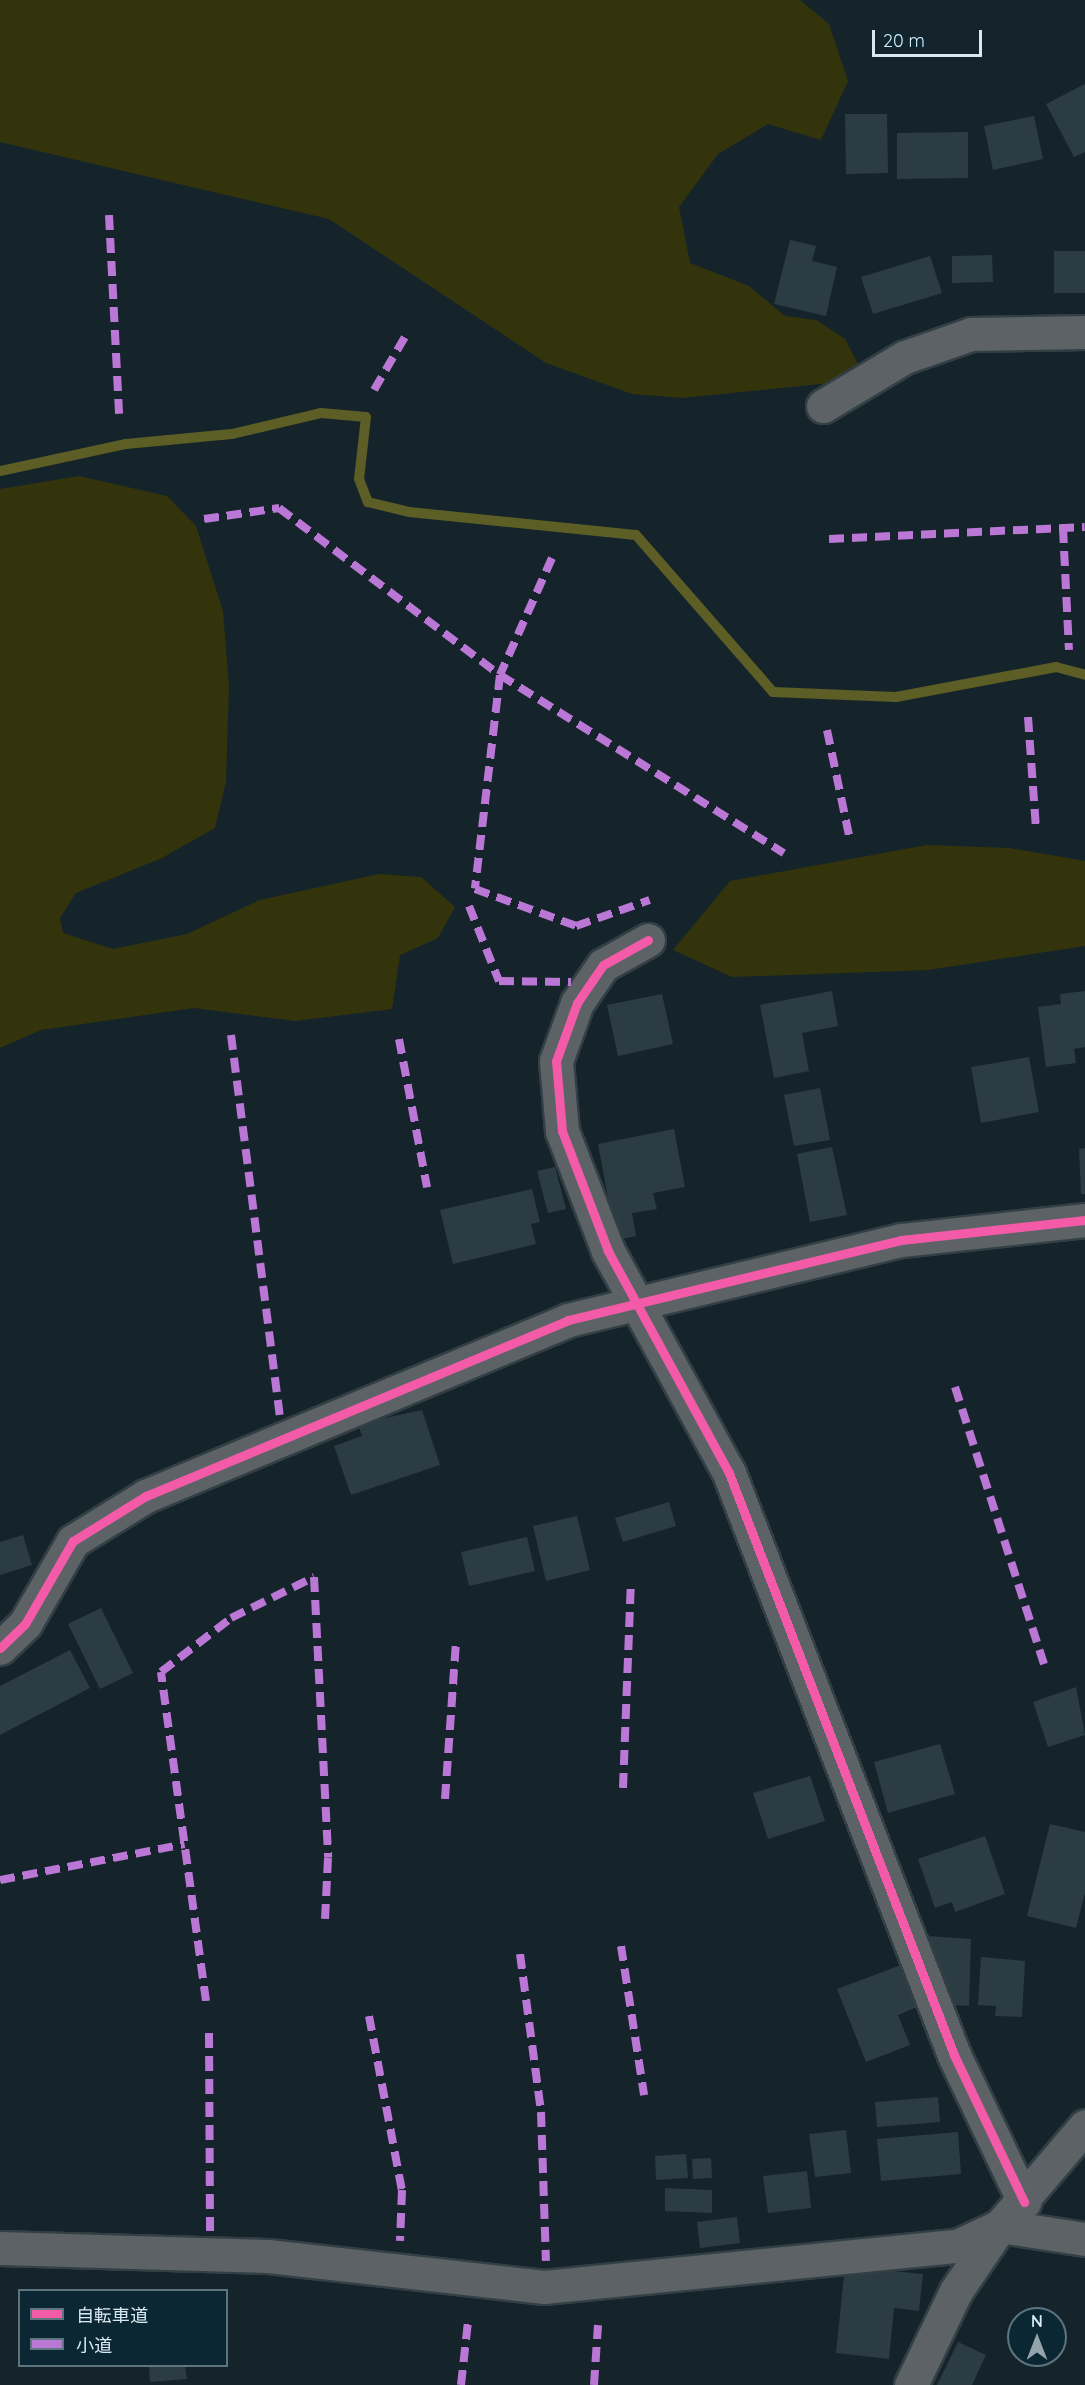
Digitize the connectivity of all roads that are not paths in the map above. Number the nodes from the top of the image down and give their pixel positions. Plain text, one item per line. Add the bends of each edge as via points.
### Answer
1 (1085, 332) edge
2 (823, 406) dead end
3 (648, 940) dead end
4 (1085, 1220) edge
5 (636, 1300) junction
6 (0, 1648) edge
7 (1085, 2126) edge
8 (1024, 2202) junction
9 (1000, 2226) junction
10 (1085, 2239) edge
11 (0, 2248) edge
12 (912, 2385) edge

1 - 2 street via 971,334 905,357
3 - 5 street via 603,965 577,1003 556,1061 562,1131 583,1194
4 - 5 street via 901,1239
5 - 6 street via 567,1320 146,1496 73,1541 25,1624
5 - 8 street via 729,1473 954,2055
7 - 8 street
8 - 9 street
9 - 10 street
9 - 11 street via 957,2247 544,2287 267,2256
9 - 12 street via 956,2291

